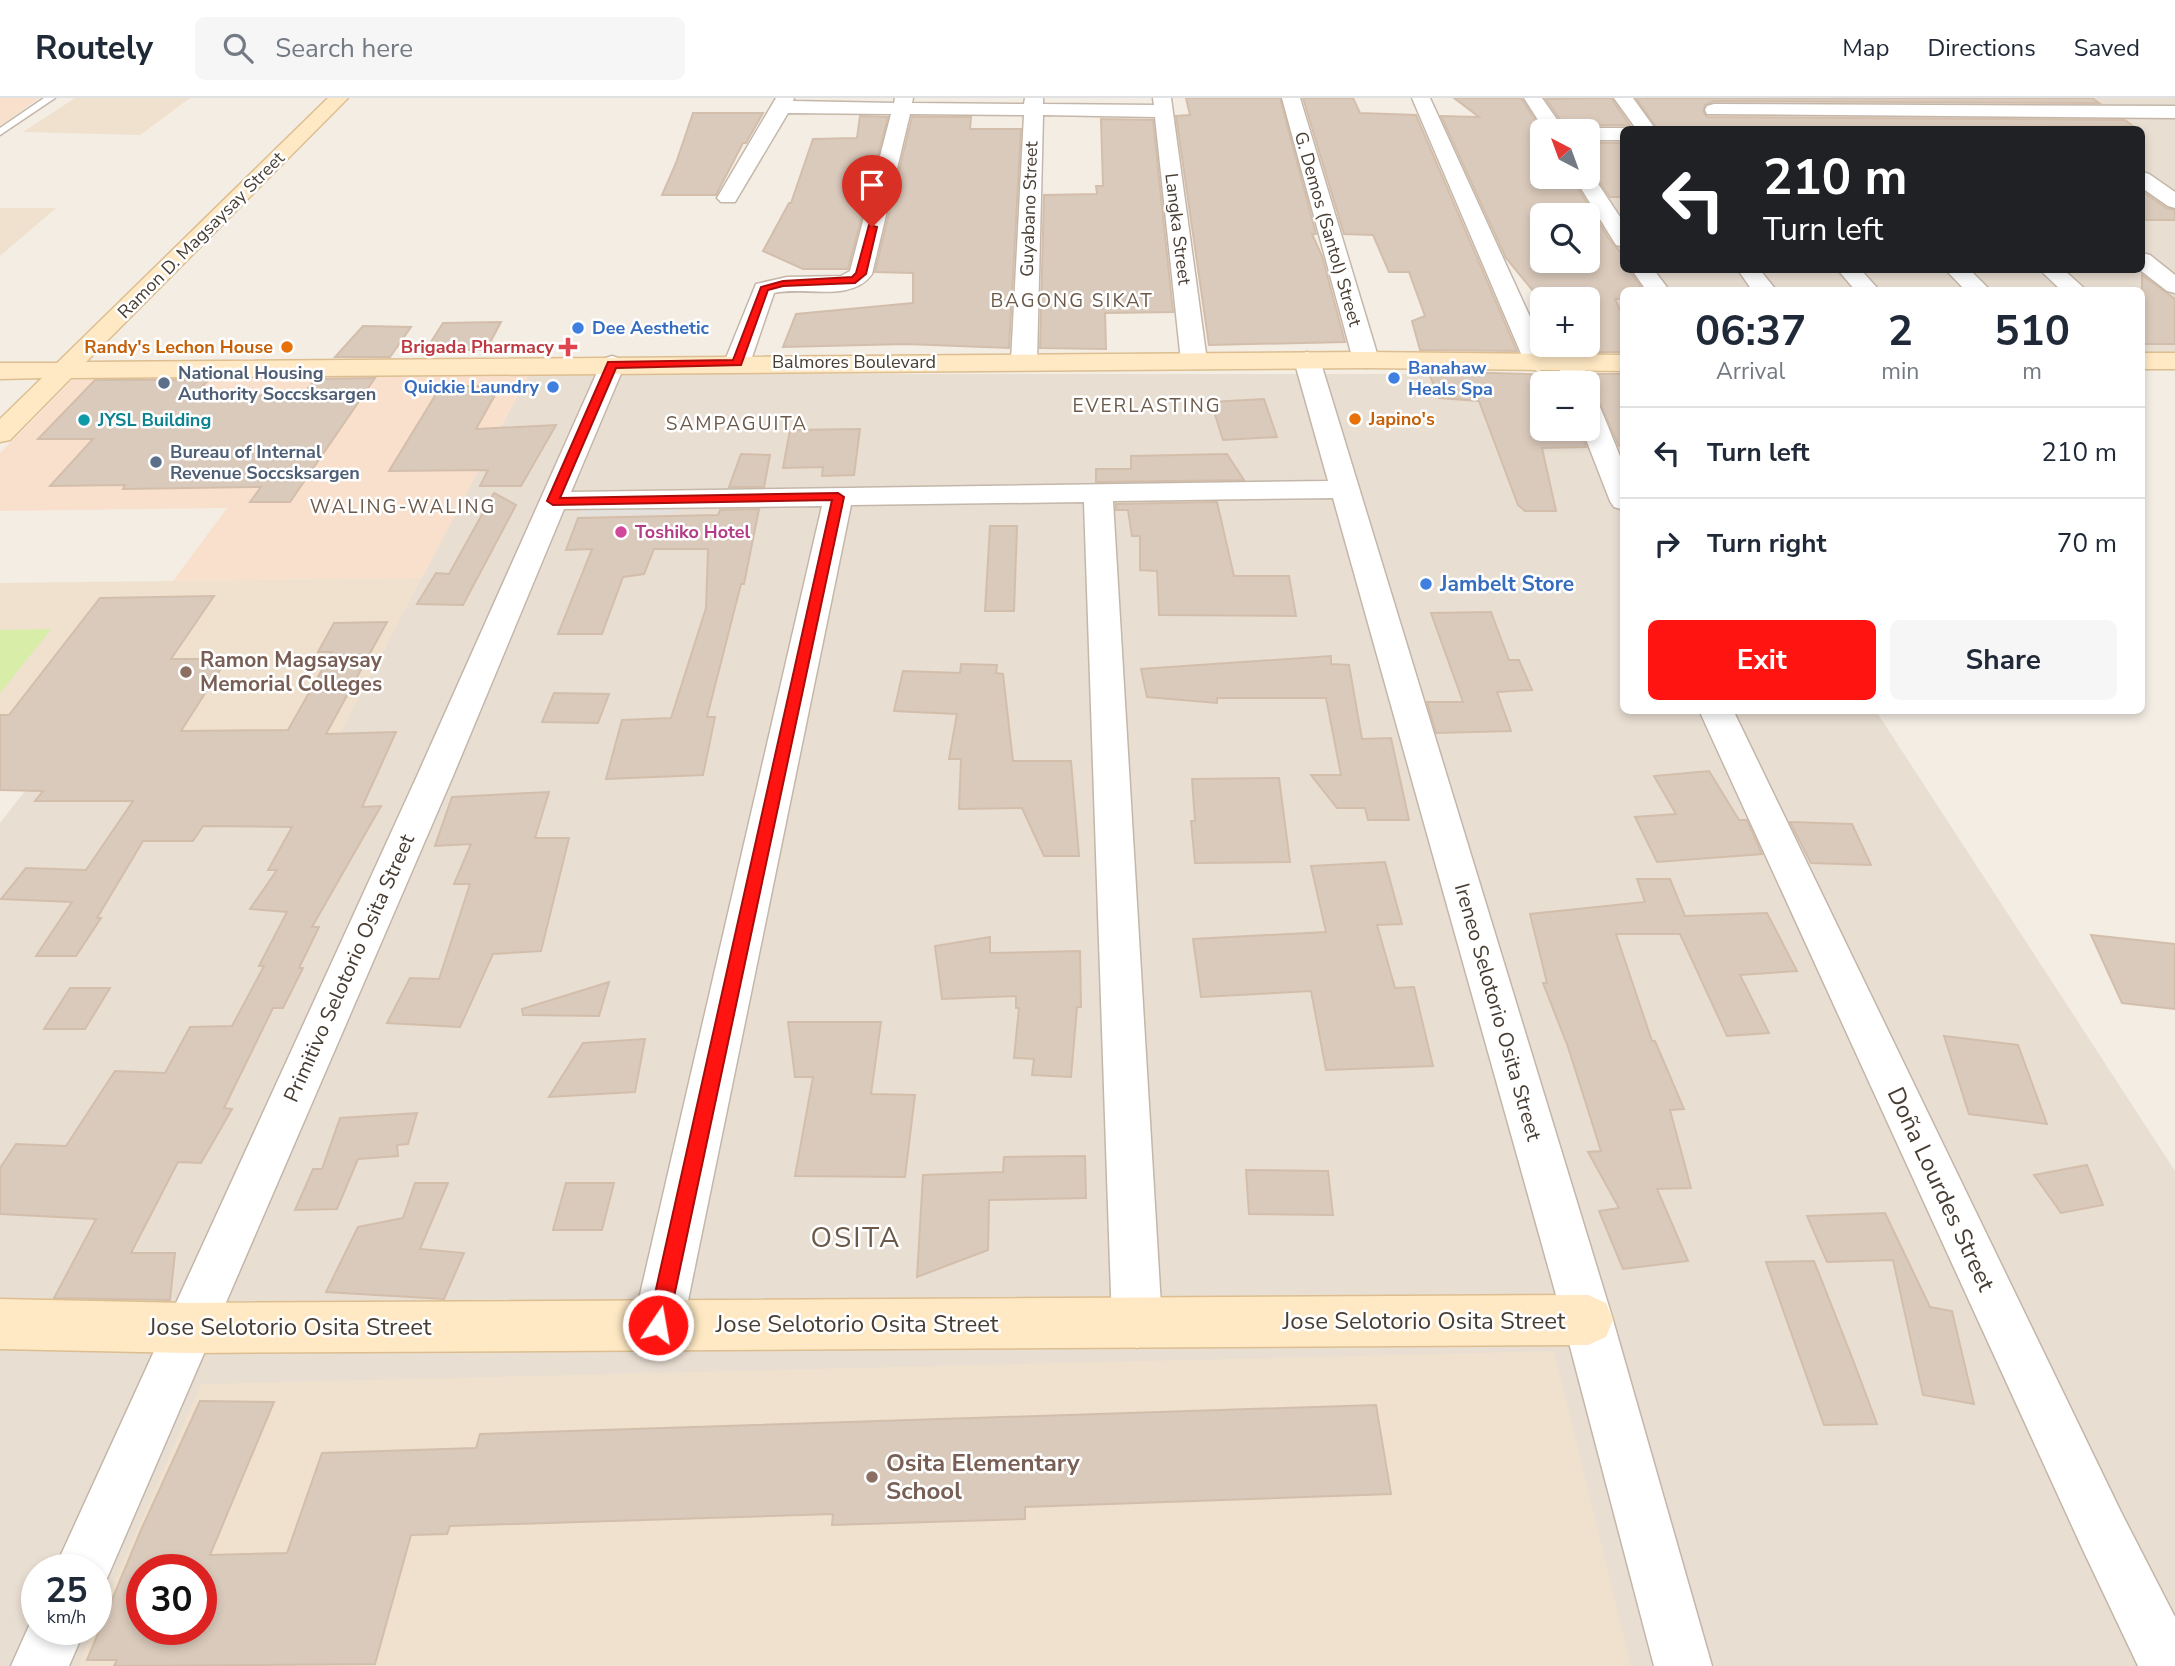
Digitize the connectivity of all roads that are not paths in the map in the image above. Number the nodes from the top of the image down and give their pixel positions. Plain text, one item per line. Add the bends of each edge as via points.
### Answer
1 (50, 98) edge
2 (339, 98) edge
3 (1291, 98) edge
4 (1421, 98) edge
5 (1533, 98) edge
6 (1623, 98) edge
7 (1947, 98) edge
8 (2036, 98) edge
9 (2141, 98) edge
10 (783, 103) edge
11 (902, 103) edge
12 (1033, 104) edge
13 (1163, 104) edge
14 (1709, 104) edge
15 (1792, 104) edge
16 (1873, 104) edge
17 (1962, 111) junction
18 (2054, 111) junction
19 (2170, 115) edge
20 (1547, 119) edge
21 (1644, 126) edge
22 (1728, 126) edge
23 (1813, 126) edge
24 (1896, 126) edge
25 (1980, 126) edge
26 (2073, 126) edge
27 (0, 132) edge
28 (1600, 134) edge
29 (1620, 134) edge
30 (2145, 180) edge
31 (1592, 189) edge
32 (729, 198) dead end
33 (2175, 202) edge
34 (1620, 234) edge
35 (2145, 263) edge
36 (1852, 273) edge
37 (1960, 273) edge
38 (2054, 273) edge
39 (1864, 287) edge
40 (1975, 287) edge
41 (2071, 287) edge
42 (2175, 289) edge
43 (2145, 292) edge
44 (1307, 360) junction
45 (1366, 360) junction
46 (1024, 361) junction
47 (1194, 361) junction
48 (2145, 361) edge
49 (2175, 361) edge
50 (737, 363) junction
51 (1538, 363) junction
52 (1620, 364) edge
53 (612, 365) junction
54 (63, 371) junction
55 (1567, 371) edge
56 (1584, 371) edge
57 (0, 372) edge
58 (0, 433) edge
59 (1600, 440) edge
60 (1345, 489) junction
61 (1620, 491) edge
62 (1098, 493) junction
63 (838, 497) junction
64 (553, 501) junction
65 (1718, 714) edge
66 (1588, 1320) junction
67 (1137, 1323) junction
68 (0, 1324) edge
69 (658, 1325) junction
70 (188, 1328) junction
71 (89, 1554) edge
72 (49, 1645) edge
73 (40, 1666) edge
74 (1683, 1666) edge
75 (2169, 1666) edge

1 - 27 lane
2 - 54 main road, Ramon D. Magsaysay Street
3 - 45 street, G. Demos (Santol) Street
4 - 51 street
5 - 20 street
6 - 21 street
7 - 17 street
8 - 18 street
9 - 19 street
10 - 11 street
10 - 32 street
11 - 12 street
11 - 50 street via 859,278 764,289
12 - 13 street
12 - 46 street, Guyabano Street
13 - 47 street, Langka Street
14 - 15 street
14 - 22 street
15 - 16 street
15 - 23 street
16 - 17 street
16 - 24 street
17 - 18 street
17 - 25 street
18 - 19 street
18 - 26 street
28 - 29 street
30 - 33 street
31 - 34 street
35 - 42 street
36 - 39 street
37 - 40 street
38 - 41 street
42 - 43 street
44 - 45 main road, Balmores Boulevard
44 - 47 main road, Balmores Boulevard
44 - 60 street, Ireneo Selotorio Osita Street
45 - 51 main road, Balmores Boulevard
46 - 47 main road, Balmores Boulevard
46 - 50 main road, Balmores Boulevard
48 - 49 main road
50 - 53 main road, Balmores Boulevard
51 - 55 main road, Balmores Boulevard
52 - 56 main road, Balmores Boulevard
53 - 54 main road, Balmores Boulevard
53 - 64 street, Primitivo Selotorio Osita Street
54 - 57 main road, Balmores Boulevard
54 - 58 main road, Ramon D. Magsaysay Street
59 - 61 street
60 - 62 street
60 - 66 street, Ireneo Selotorio Osita Street
62 - 63 street
62 - 67 street
63 - 64 street
63 - 69 street
64 - 70 street, Primitivo Selotorio Osita Street
65 - 75 street, Doña Lourdes Street
66 - 67 main road, Jose Selotorio Osita Street
66 - 74 street, Ireneo Selotorio Osita Street
67 - 69 main road, Jose Selotorio Osita Street
68 - 70 main road, Jose Selotorio Osita Street
69 - 70 main road, Jose Selotorio Osita Street
70 - 71 street, Primitivo Selotorio Osita Street
72 - 73 street

